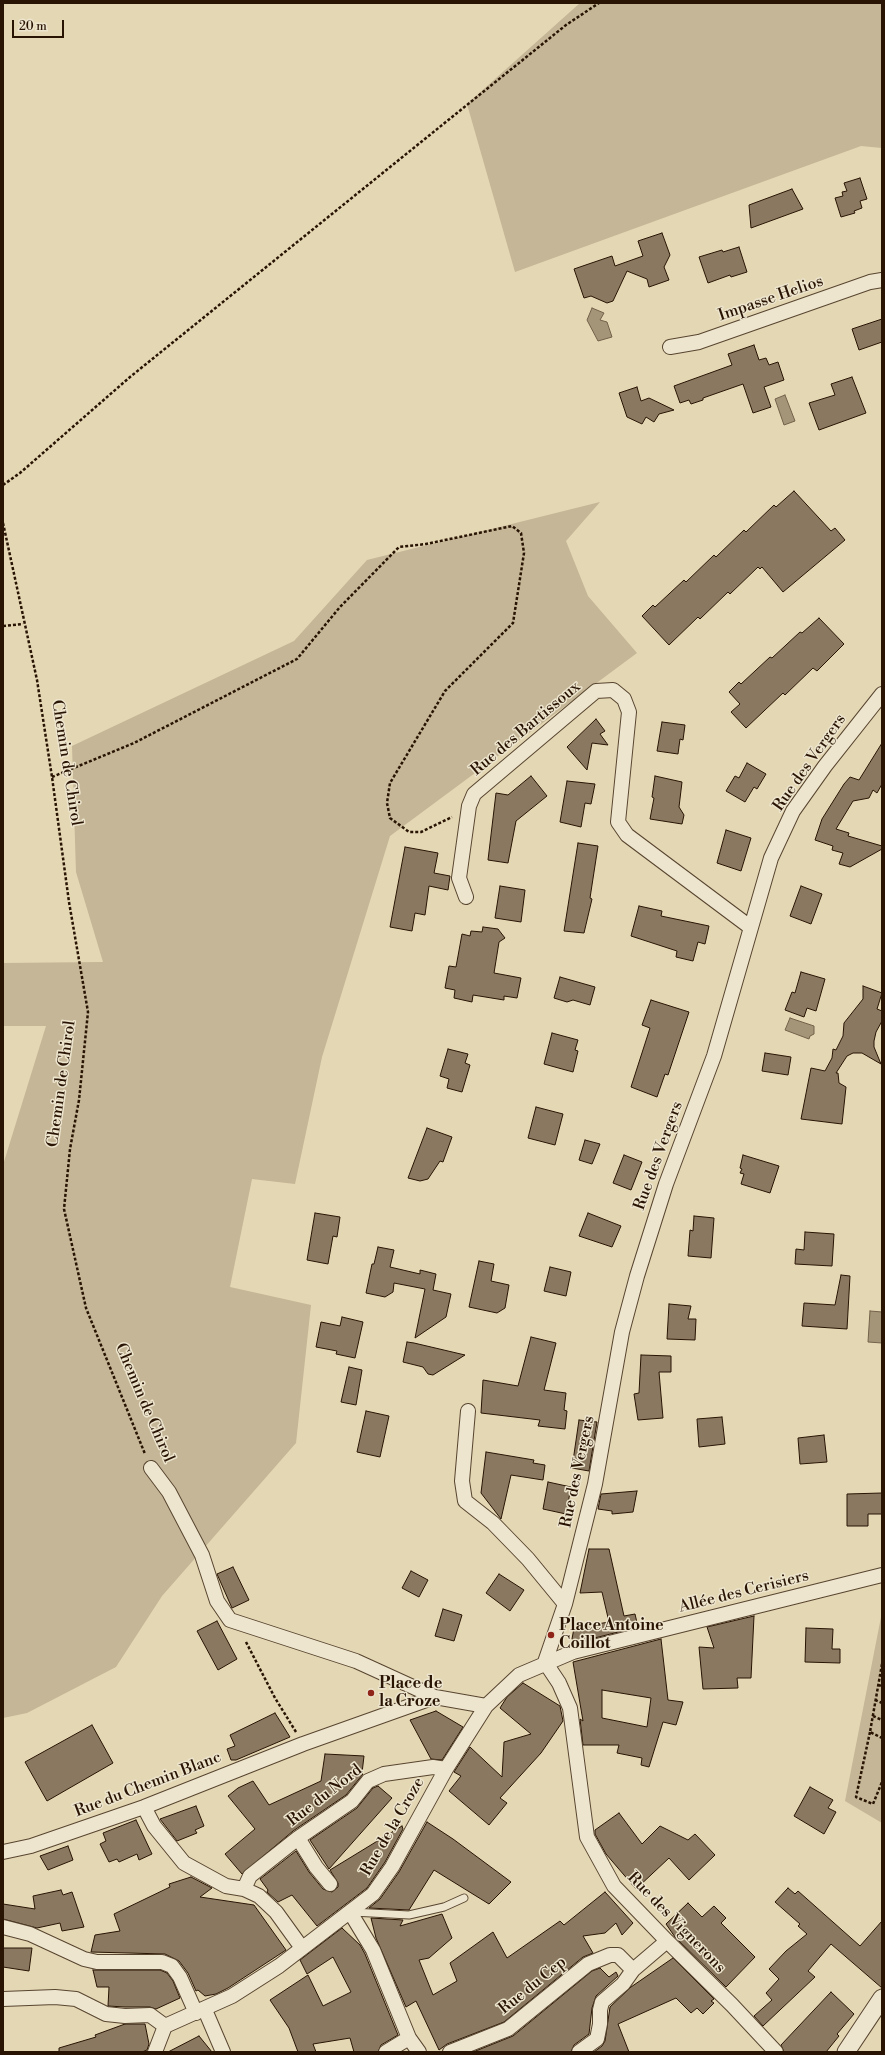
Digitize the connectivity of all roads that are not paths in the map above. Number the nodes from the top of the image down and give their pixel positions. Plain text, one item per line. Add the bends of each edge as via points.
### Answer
1 (882, 280) edge
2 (670, 347) dead end
3 (882, 694) edge
4 (466, 897) dead end
5 (750, 927) junction
6 (468, 1412) dead end
7 (151, 1468) road end
8 (882, 1575) edge
9 (565, 1604) junction
10 (545, 1662) junction
11 (435, 1696) junction
12 (486, 1706) junction
13 (446, 1769) junction
14 (144, 1807) junction
15 (298, 1838) junction
16 (3, 1852) edge
17 (330, 1884) dead end
18 (244, 1889) junction
19 (464, 1898) dead end
20 (350, 1912) junction
21 (3, 1927) edge
22 (667, 1942) junction
23 (302, 1948) junction
24 (633, 1970) junction
25 (882, 1998) edge
26 (3, 1999) edge
27 (201, 2011) junction
28 (165, 2026) junction
29 (409, 2038) junction
30 (156, 2052) edge
31 (223, 2052) edge
32 (386, 2052) edge
33 (419, 2052) edge
34 (450, 2052) edge
35 (579, 2052) edge
36 (776, 2052) edge
37 (846, 2052) edge

1 - 2 street, Impasse Helios via 699,342
3 - 5 street, Rue des Vergers via 793,811 771,858
4 - 5 street, Rue des Bartissoux via 459,878 469,806 474,794 596,691 613,690 624,698 629,712 618,822 627,835
5 - 9 street, Rue des Vergers via 714,1056 666,1184 637,1276 622,1332 595,1484
6 - 9 street via 462,1481 466,1501 493,1523 528,1559
7 - 11 street, Chemin de Chirol via 169,1492 198,1548 217,1601 230,1620 356,1661
8 - 10 street, Allée des Cerisiers via 573,1652
9 - 10 street, Rue des Vergers
10 - 12 street via 519,1675
10 - 22 street, Rue des Vignerons via 559,1683 570,1708 587,1837 614,1886
11 - 12 street
11 - 14 street, Rue du Chemin Blanc via 303,1744
12 - 13 street, Rue de la Croze
13 - 15 street, Rue du Nord via 433,1766 384,1774 368,1781 352,1801
13 - 20 street, Rue de la Croze via 392,1867 373,1894
14 - 16 street, Rue du Chemin Blanc via 31,1846
14 - 18 street via 154,1826 184,1863 226,1886
15 - 17 street
15 - 18 street, Rue du Nord via 250,1876
18 - 23 street via 259,1896 276,1912
19 - 20 lane via 444,1907 409,1915
20 - 23 street, Rue de la Croze
20 - 29 street via 373,1950
21 - 27 street via 30,1934 84,1959 97,1962 162,1962 172,1966
22 - 24 street
22 - 36 street, Rue des Vignerons
23 - 27 street, Rue de la Croze via 232,1996
24 - 34 street, Rue du Cep via 618,1955 610,1955 588,1964 508,2029
24 - 35 street via 623,1984 602,2002 597,2038
25 - 37 street
26 - 28 street via 76,1999 106,2014 150,2014
27 - 28 street, Rue de la Croze
27 - 31 street
28 - 30 street
29 - 32 street
29 - 33 street

